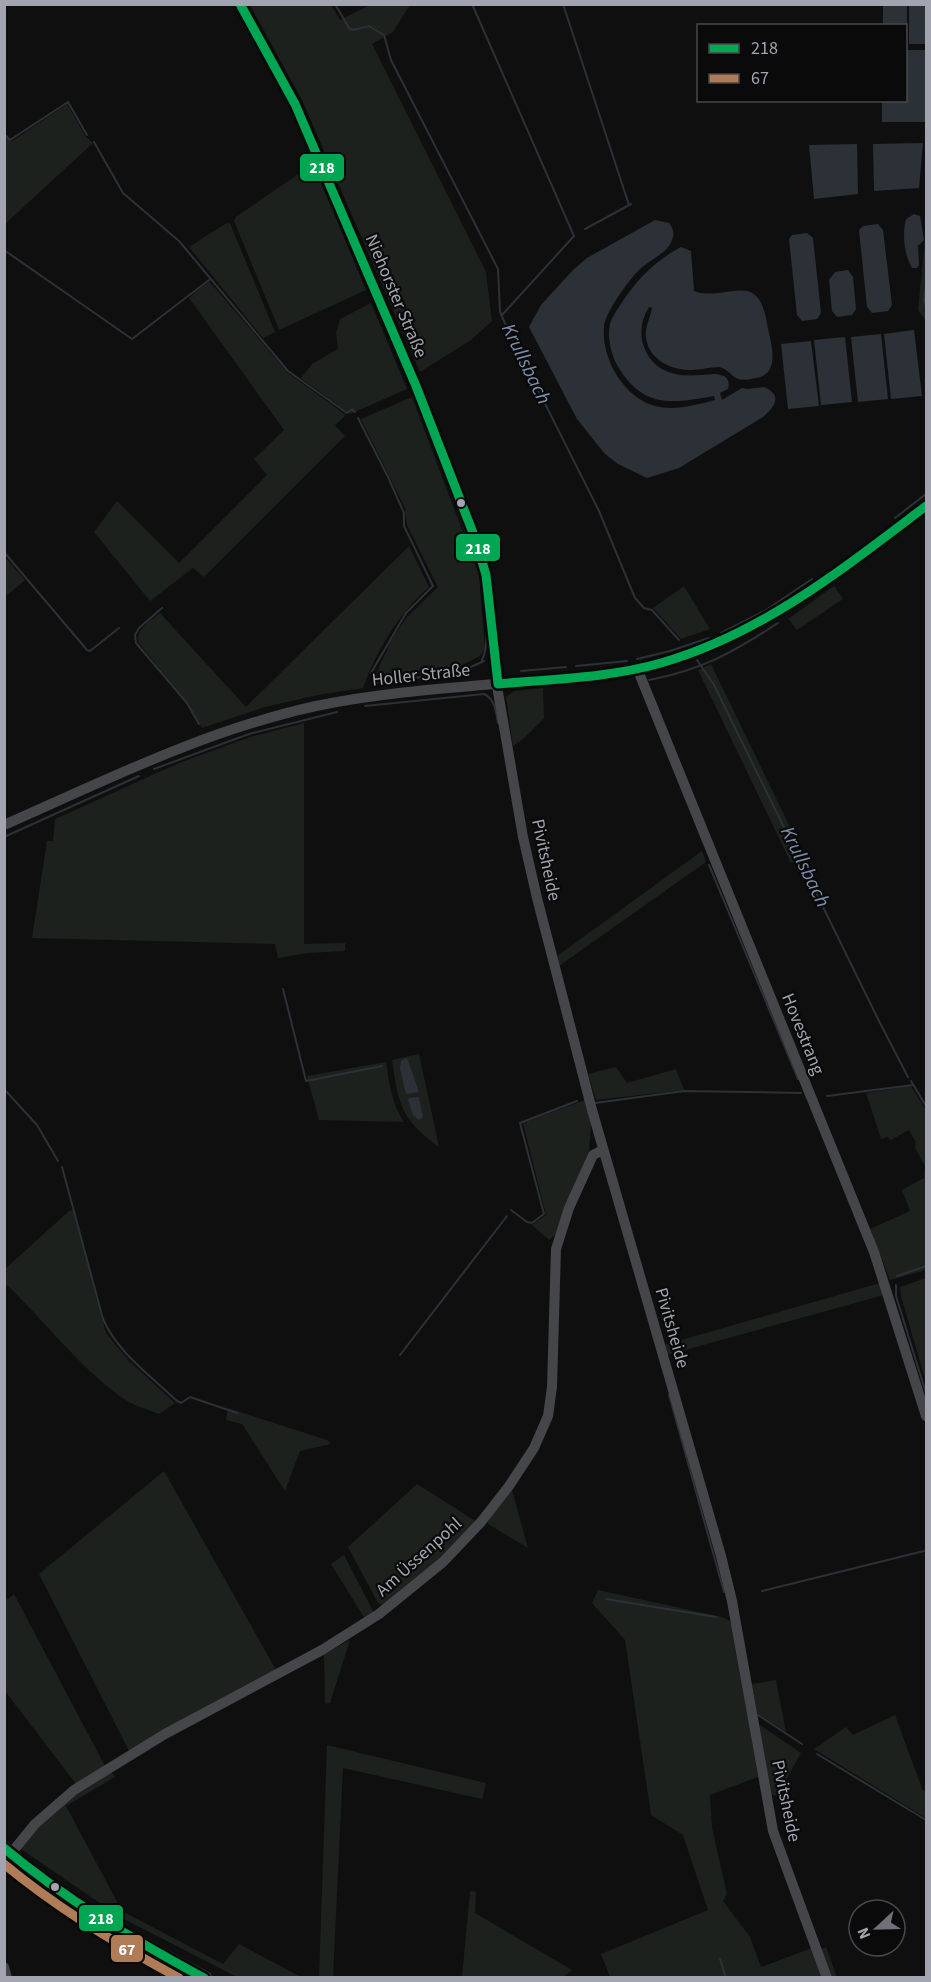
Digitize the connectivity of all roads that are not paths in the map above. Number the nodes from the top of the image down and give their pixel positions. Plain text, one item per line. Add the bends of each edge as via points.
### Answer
1 (240, 4) edge
2 (927, 506) edge
3 (637, 669) junction
4 (498, 684) junction
5 (4, 825) edge
6 (603, 1150) junction
7 (927, 1416) edge
8 (7, 1855) edge
9 (4, 1967) edge
10 (7, 1977) edge
11 (205, 1977) edge
12 (827, 1977) edge

1 - 4 street, Niehorster Straße via 295,104 386,315 475,538 486,575
2 - 3 street, Holler Straße via 770,618 718,643
3 - 4 street, Holler Straße
3 - 7 street, Hovestrang via 874,1252
4 - 5 street, Holler Straße via 358,698 266,718 166,753
4 - 6 street, Pivitsheide via 523,837
6 - 8 street, Am Üssenpohl via 593,1155 556,1249 548,1416 534,1448 481,1522 443,1562 380,1614 322,1650 147,1744 74,1790
6 - 12 street, Pivitsheide via 730,1590 773,1831
8 - 11 main road via 124,1935
9 - 10 street

